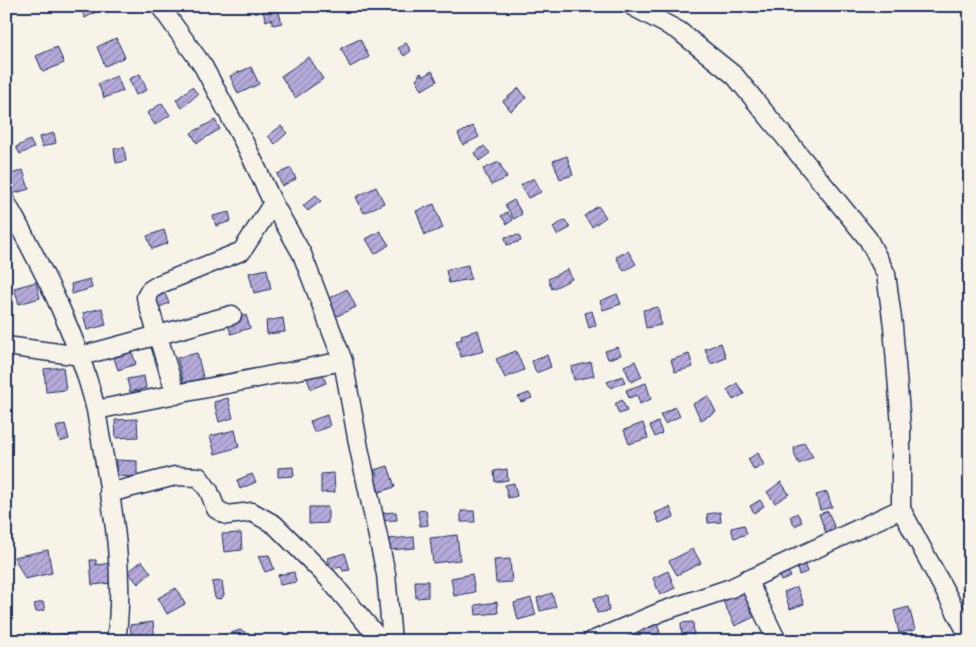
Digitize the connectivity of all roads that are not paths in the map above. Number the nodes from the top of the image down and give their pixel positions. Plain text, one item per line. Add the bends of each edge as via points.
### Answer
1 (160, 6) edge
2 (632, 6) edge
3 (6, 202) edge
4 (273, 203) junction
5 (232, 315) dead end
6 (156, 336) junction
7 (6, 346) edge
8 (81, 356) junction
9 (344, 361) junction
10 (176, 395) junction
11 (96, 410) junction
12 (109, 493) junction
13 (901, 509) junction
14 (747, 579) junction
15 (970, 638) edge
16 (116, 641) edge
17 (381, 641) edge
18 (392, 641) edge
19 (592, 641) edge
20 (777, 641) edge

1 - 4 street via 203,66
2 - 13 street via 679,31 735,76 868,239 886,274 893,326 901,426
3 - 8 street via 36,256
4 - 6 street via 242,251 150,290 146,297
4 - 9 street via 302,254
5 - 6 street
6 - 8 street
6 - 10 street
7 - 8 street
8 - 11 street
9 - 10 street
9 - 18 street via 386,574
10 - 11 street
11 - 12 street
12 - 16 street via 119,559
12 - 17 street via 175,476 199,477 216,508 227,515 252,512 275,524 328,578
13 - 14 street
13 - 15 street
14 - 19 street
14 - 20 street

